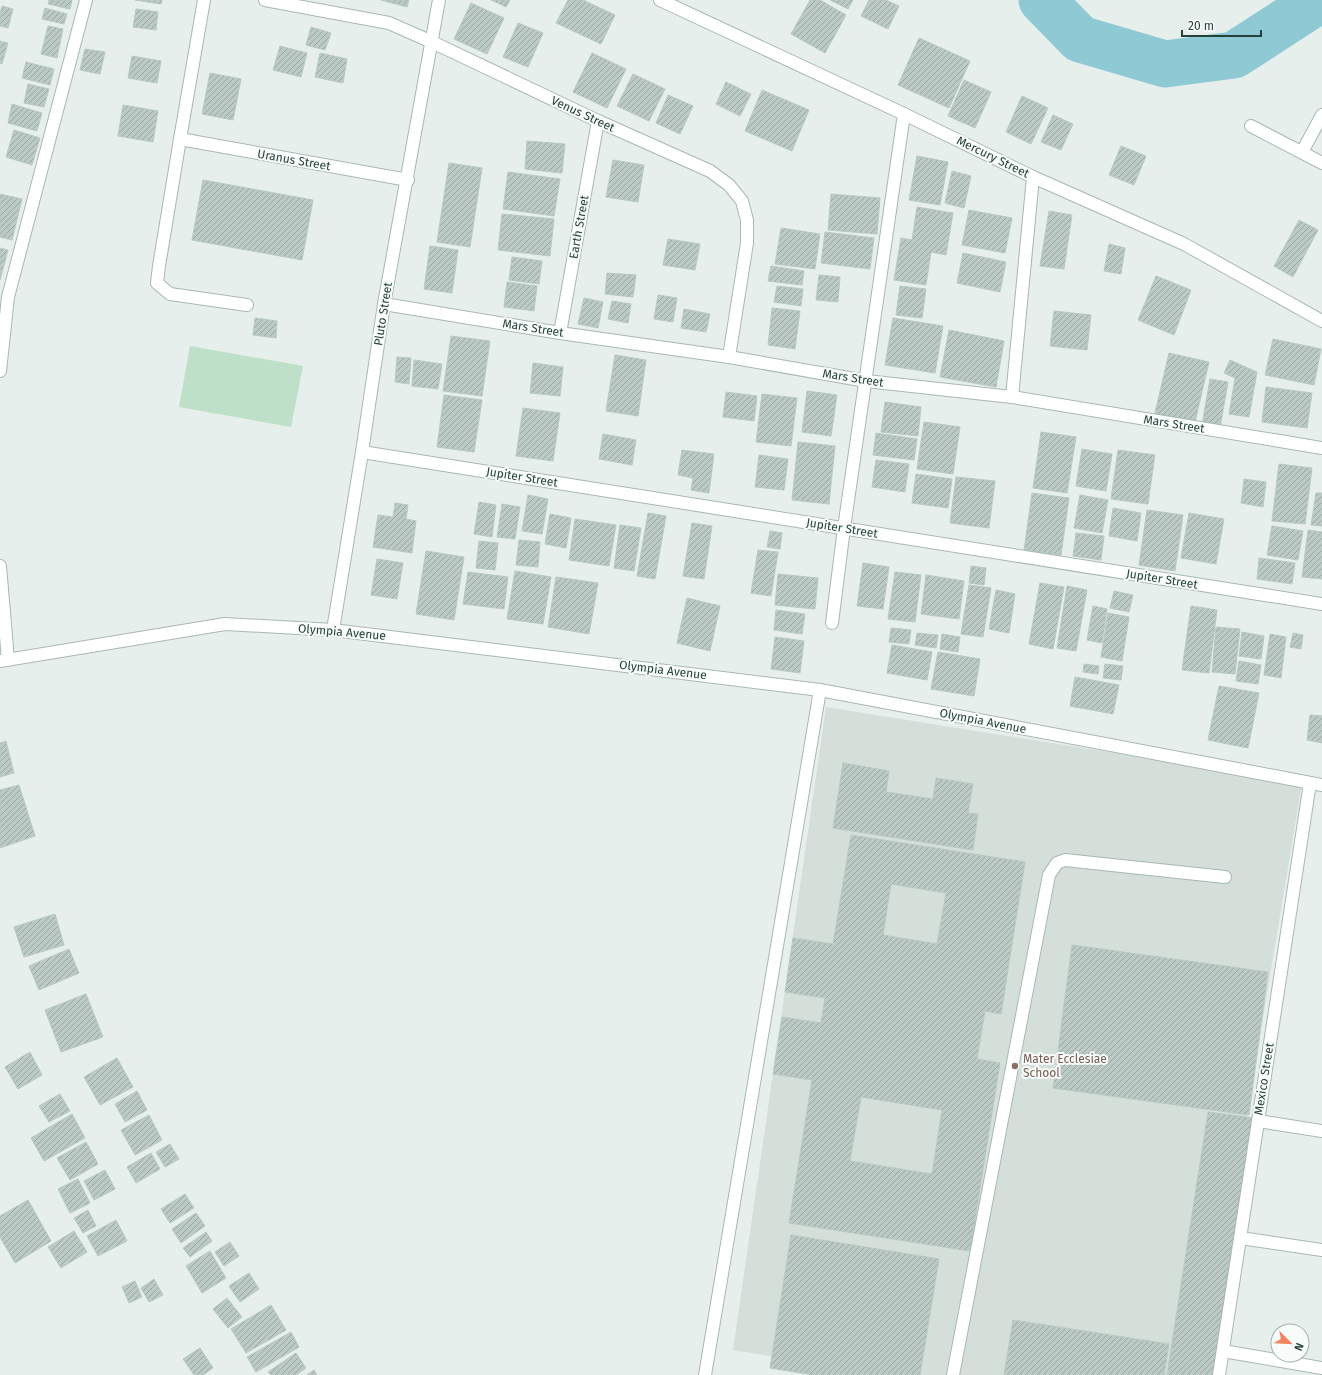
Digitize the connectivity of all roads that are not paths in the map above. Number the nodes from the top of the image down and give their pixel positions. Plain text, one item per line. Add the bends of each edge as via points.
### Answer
1 (86, 0) edge
2 (204, 0) edge
3 (265, 0) edge
4 (439, 0) edge
5 (660, 0) edge
6 (432, 42) junction
7 (904, 114) junction
8 (1322, 115) edge
9 (598, 122) junction
10 (1251, 126) dead end
11 (180, 139) junction
12 (1302, 152) junction
13 (1322, 163) edge
14 (1034, 177) junction
15 (408, 180) junction
16 (384, 304) junction
17 (247, 305) dead end
18 (1322, 321) edge
19 (560, 333) junction
20 (729, 357) junction
21 (0, 371) edge
22 (866, 381) junction
23 (1012, 397) junction
24 (1322, 448) edge
25 (362, 452) junction
26 (844, 528) junction
27 (0, 566) edge
28 (1322, 604) edge
29 (832, 623) dead end
30 (333, 630) junction
31 (4, 660) edge
32 (820, 690) junction
33 (1310, 783) junction
34 (1322, 785) edge
35 (1225, 877) dead end
36 (1258, 1122) junction
37 (1322, 1131) edge
38 (1240, 1238) junction
39 (1322, 1250) edge
40 (1223, 1351) junction
41 (1322, 1368) edge
42 (705, 1375) edge
43 (953, 1375) edge
44 (1219, 1375) edge

1 - 21 street via 8,297
2 - 11 street
3 - 6 street, Venus Street via 389,23
4 - 6 street, Pluto Street
5 - 7 street, Mercury Street
6 - 9 street, Venus Street
6 - 15 street, Pluto Street
7 - 14 street, Mercury Street
7 - 22 street
8 - 12 street
9 - 19 street, Earth Street
9 - 20 street, Venus Street via 710,171 729,185 742,200 747,220 747,243
10 - 12 street
11 - 15 street, Uranus Street
11 - 17 street via 157,283 170,294
12 - 13 street
14 - 18 street, Mercury Street via 1184,244
14 - 23 street
15 - 16 street, Pluto Street
16 - 19 street, Mars Street
16 - 25 street, Pluto Street
19 - 20 street, Mars Street
20 - 22 street, Mars Street
22 - 23 street, Mars Street
22 - 26 street
23 - 24 street, Mars Street
25 - 26 street, Jupiter Street
25 - 30 street, Pluto Street
26 - 28 street, Jupiter Street
26 - 29 street
27 - 31 street
30 - 31 street, Olympia Avenue via 225,624
30 - 32 street, Olympia Avenue
32 - 33 street, Olympia Avenue
32 - 42 street
33 - 34 street, Olympia Avenue
33 - 36 street, Mexico Street
35 - 43 street via 1065,860 1057,863 1049,875
36 - 37 street
36 - 38 street, Mexico Street
38 - 39 street
38 - 40 street, Mexico Street
40 - 41 street
40 - 44 street, Mexico Street

